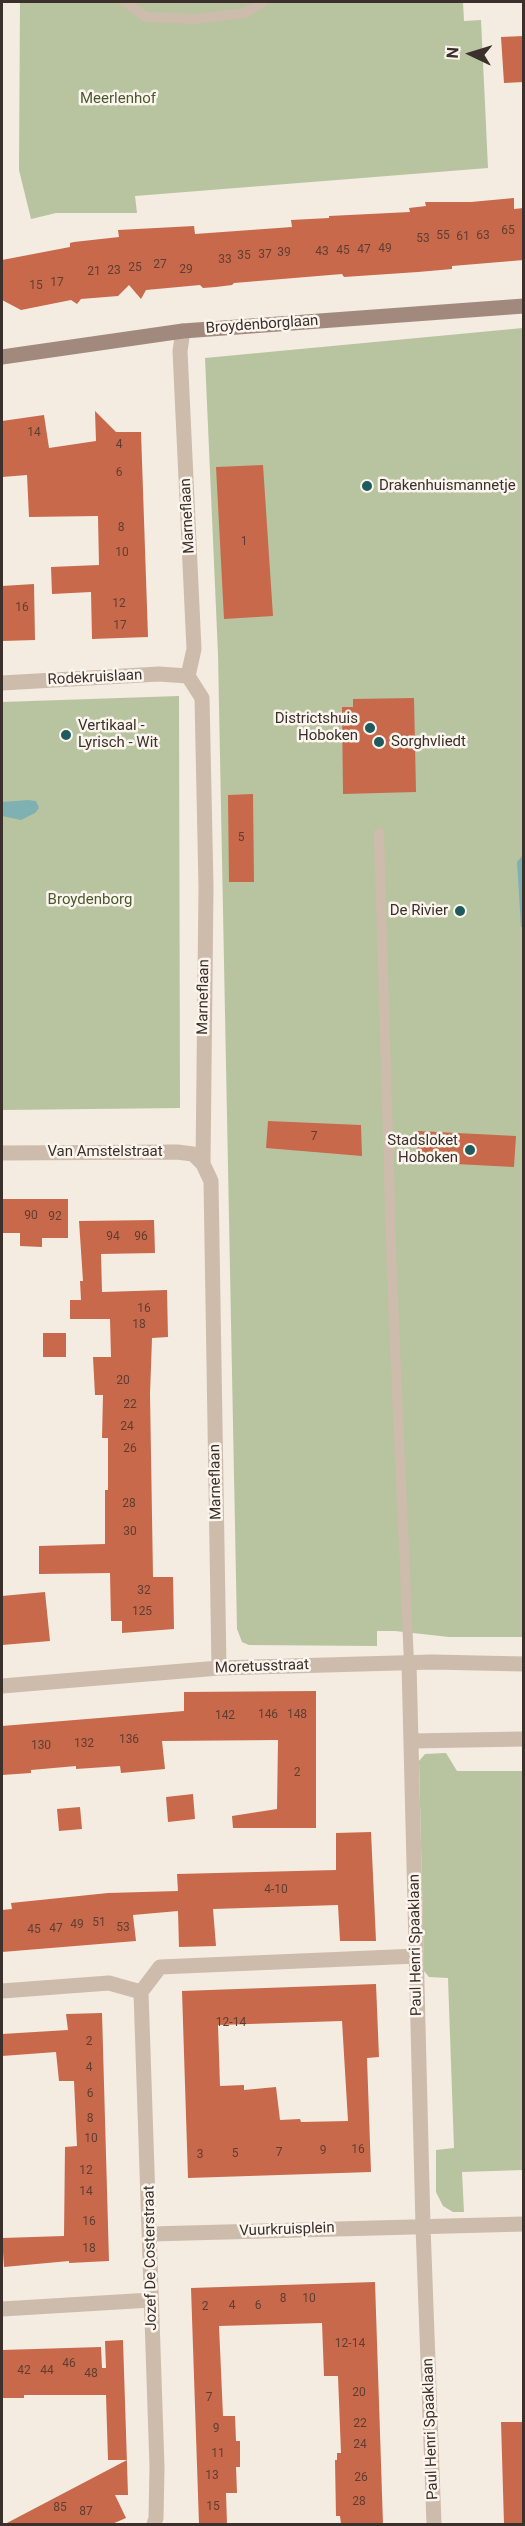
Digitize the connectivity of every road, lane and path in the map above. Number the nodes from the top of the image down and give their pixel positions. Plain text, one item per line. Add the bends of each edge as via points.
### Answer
1 (125, 2) edge
2 (263, 2) edge
3 (524, 306) edge
4 (183, 330) junction
5 (2, 357) edge
6 (188, 676) junction
7 (2, 683) edge
8 (379, 833) dead end
9 (2, 1153) edge
10 (204, 1164) junction
11 (409, 1663) junction
12 (524, 1664) edge
13 (219, 1668) junction
14 (2, 1686) edge
15 (524, 1738) edge
16 (411, 1741) junction
17 (417, 1956) junction
18 (2, 1991) edge
19 (141, 1992) junction
20 (524, 2224) edge
21 (423, 2226) junction
22 (151, 2234) junction
23 (152, 2300) junction
24 (2, 2309) edge
25 (154, 2524) edge
26 (434, 2524) edge

1 - 2 lane via 146,17 195,19 244,13
3 - 4 street, Broydenborglaan
4 - 5 street, Broydenborglaan
4 - 6 street, Marneflaan via 180,351 194,650
6 - 7 street, Rodekruislaan via 159,674
6 - 10 street, Marneflaan via 202,698 206,887
8 - 11 lane via 392,1289
9 - 10 street, Van Amstelstraat via 177,1152 194,1154
10 - 13 street, Marneflaan via 211,1181
11 - 12 street, Moretusstraat
11 - 13 street, Moretusstraat
11 - 16 street, Paul Henri Spaaklaan
13 - 14 street, Moretusstraat
15 - 16 street
16 - 17 street, Paul Henri Spaaklaan
17 - 19 street via 160,1967
17 - 21 street, Paul Henri Spaaklaan
18 - 19 street via 109,1983
19 - 22 street, Jozef De Costerstraat
20 - 21 street
21 - 22 street, Vuurkruisplein
21 - 26 street, Paul Henri Spaaklaan
22 - 23 street, Jozef De Costerstraat
23 - 24 street
23 - 25 street, Jozef De Costerstraat via 157,2467

